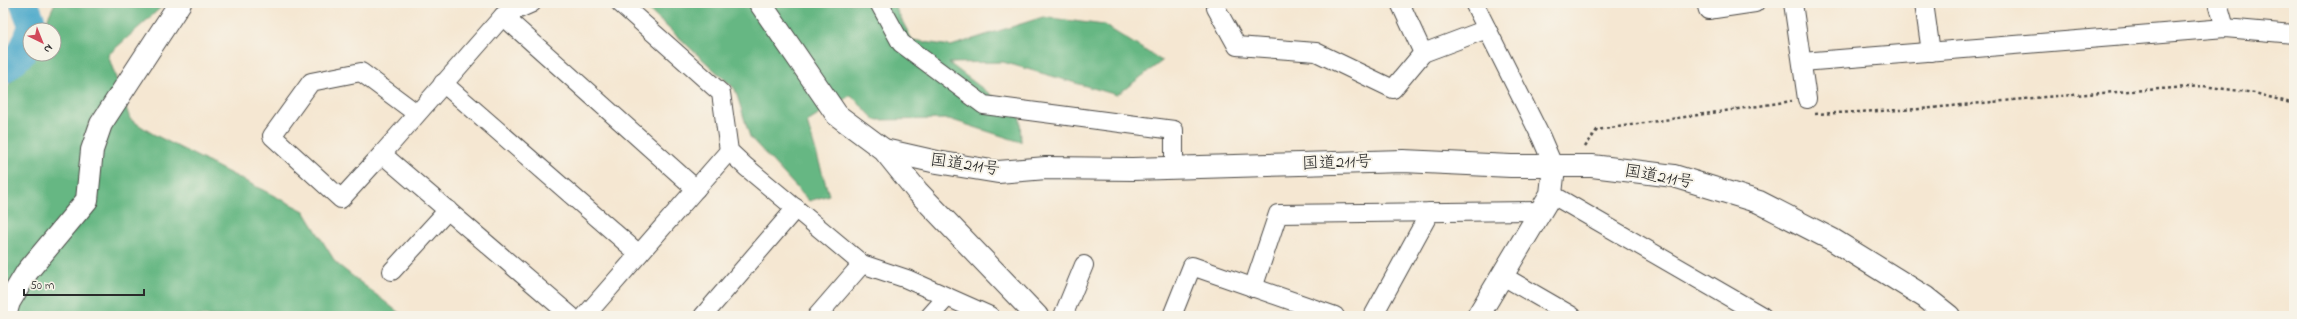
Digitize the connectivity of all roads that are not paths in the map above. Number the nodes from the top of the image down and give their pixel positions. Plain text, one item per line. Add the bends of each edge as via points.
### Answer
1 (180, 3) edge
2 (532, 3) edge
3 (620, 3) edge
4 (760, 3) edge
5 (879, 3) edge
6 (1400, 3) edge
7 (1474, 3) edge
8 (1706, 3) edge
9 (1755, 3) edge
10 (1793, 3) edge
11 (1924, 3) edge
12 (2218, 3) edge
13 (1216, 8) dead end
14 (502, 16) junction
15 (2225, 28) junction
16 (1487, 29) junction
17 (2294, 34) edge
18 (1423, 52) junction
19 (1931, 52) junction
20 (1802, 62) junction
21 (443, 83) junction
22 (1807, 99) road end
23 (416, 113) junction
24 (884, 150) junction
25 (729, 151) junction
26 (382, 154) junction
27 (1562, 167) junction
28 (1174, 168) junction
29 (696, 189) junction
30 (1545, 202) junction
31 (796, 208) junction
32 (448, 210) junction
33 (1430, 212) junction
34 (639, 254) junction
35 (862, 264) junction
36 (1084, 266) dead end
37 (392, 271) dead end
38 (1501, 275) junction
39 (1253, 288) junction
40 (947, 297) junction
41 (5, 316) edge
42 (571, 316) edge
43 (585, 316) edge
44 (703, 316) edge
45 (817, 316) edge
46 (930, 316) edge
47 (990, 316) edge
48 (1036, 316) edge
49 (1063, 316) edge
50 (1172, 316) edge
51 (1335, 316) edge
52 (1373, 316) edge
53 (1478, 316) edge
54 (1572, 316) edge
55 (1762, 316) edge
56 (1949, 316) edge

1 - 41 main road via 101,124 92,150 88,200 27,272 9,302
2 - 14 street
3 - 25 street via 721,93
4 - 24 main road, 国道211号 via 837,115
5 - 28 street via 901,43 984,105 1174,130
6 - 18 street
7 - 16 street
8 - 9 street via 1708,10
10 - 20 street
11 - 19 street
12 - 15 street
13 - 18 street via 1237,46 1316,52 1393,89
14 - 21 street
14 - 29 street
15 - 17 street
15 - 19 street
16 - 18 street
16 - 27 street via 1541,137
19 - 20 street
20 - 22 street
21 - 23 street
21 - 34 street
23 - 26 street
23 - 26 street via 361,72 311,82 272,136 342,199
24 - 28 main road, 国道211号 via 998,172 1046,168
24 - 48 main road via 917,191
25 - 29 street
25 - 31 street
26 - 32 street
27 - 28 main road, 国道211号 via 1403,161
27 - 30 main road
27 - 56 main road, 国道211号 via 1592,166 1674,176 1759,202 1832,240 1925,297
29 - 34 street
30 - 33 street
30 - 38 main road
30 - 55 street
31 - 35 street
31 - 44 street
32 - 37 street
32 - 42 street
33 - 39 street via 1278,214
33 - 52 street
34 - 43 street
35 - 40 street
35 - 45 street
36 - 49 street
38 - 53 main road
38 - 54 street
39 - 50 street via 1192,266
39 - 51 street
40 - 46 street
40 - 47 street

